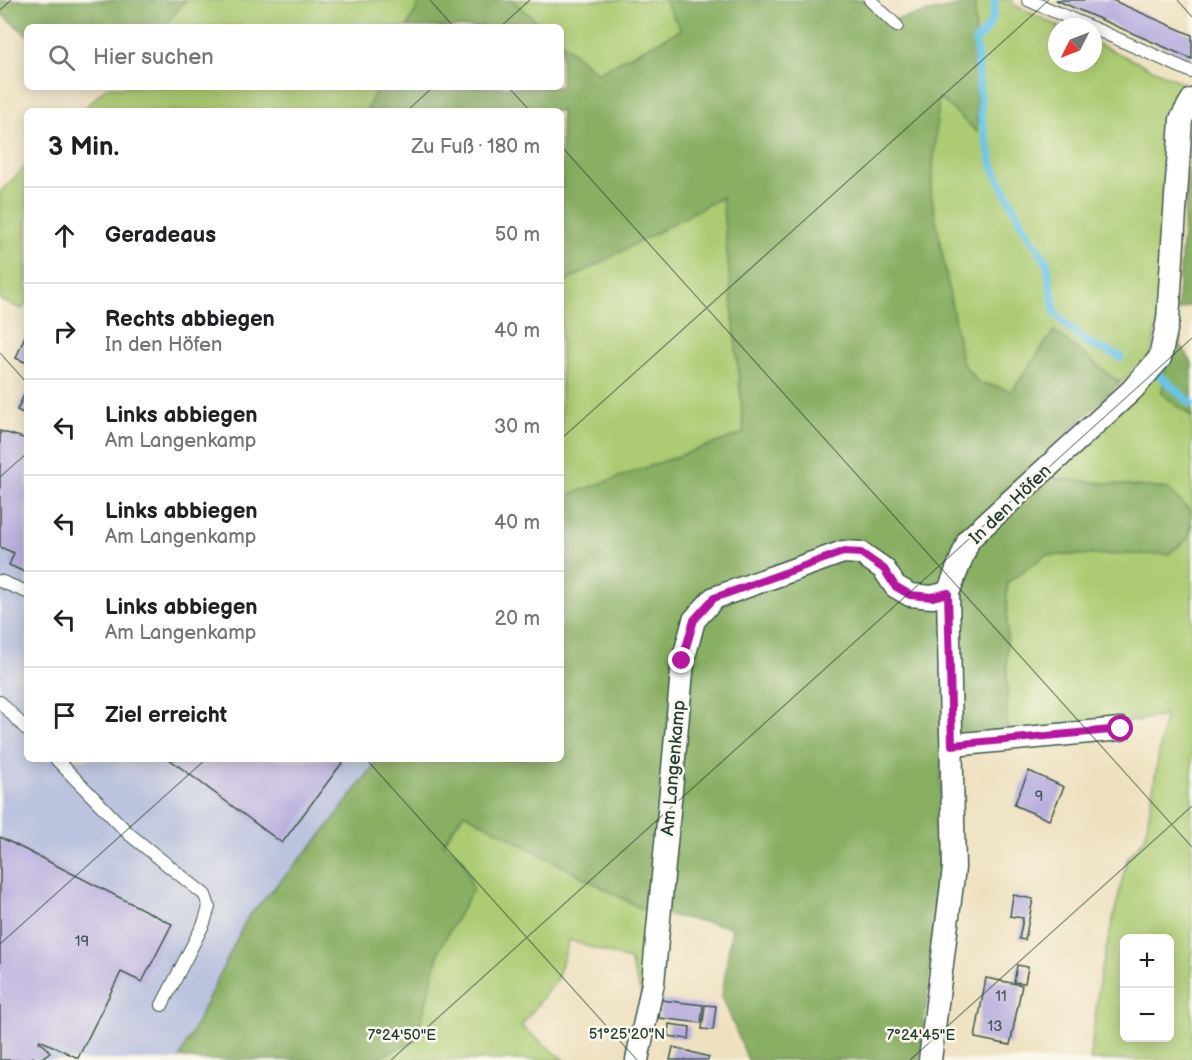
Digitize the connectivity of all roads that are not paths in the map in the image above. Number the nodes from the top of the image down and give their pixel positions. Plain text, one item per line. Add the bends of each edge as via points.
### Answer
1 (870, 0) edge
2 (1028, 0) edge
3 (1068, 18) edge
4 (897, 26) dead end
5 (1102, 33) edge
6 (1192, 72) edge
7 (1192, 100) edge
8 (0, 581) edge
9 (24, 591) edge
10 (948, 593) junction
11 (0, 702) edge
12 (24, 727) edge
13 (1121, 729) dead end
14 (952, 745) junction
15 (59, 762) edge
16 (162, 1005) dead end
17 (637, 1060) edge
18 (930, 1060) edge

1 - 4 lane
2 - 3 lane
5 - 6 lane
7 - 10 street, In den Höfen via 1181,119 1168,320 1160,358 1132,390 969,538
8 - 9 lane
10 - 14 street, In den Höfen
10 - 17 street, Am Langenkamp via 932,597 910,595 861,553 843,552 714,598 694,620 682,661 653,983
11 - 12 lane
13 - 14 street
14 - 18 street, In den Höfen via 954,868
15 - 16 lane via 129,834 205,895 209,907 204,924

